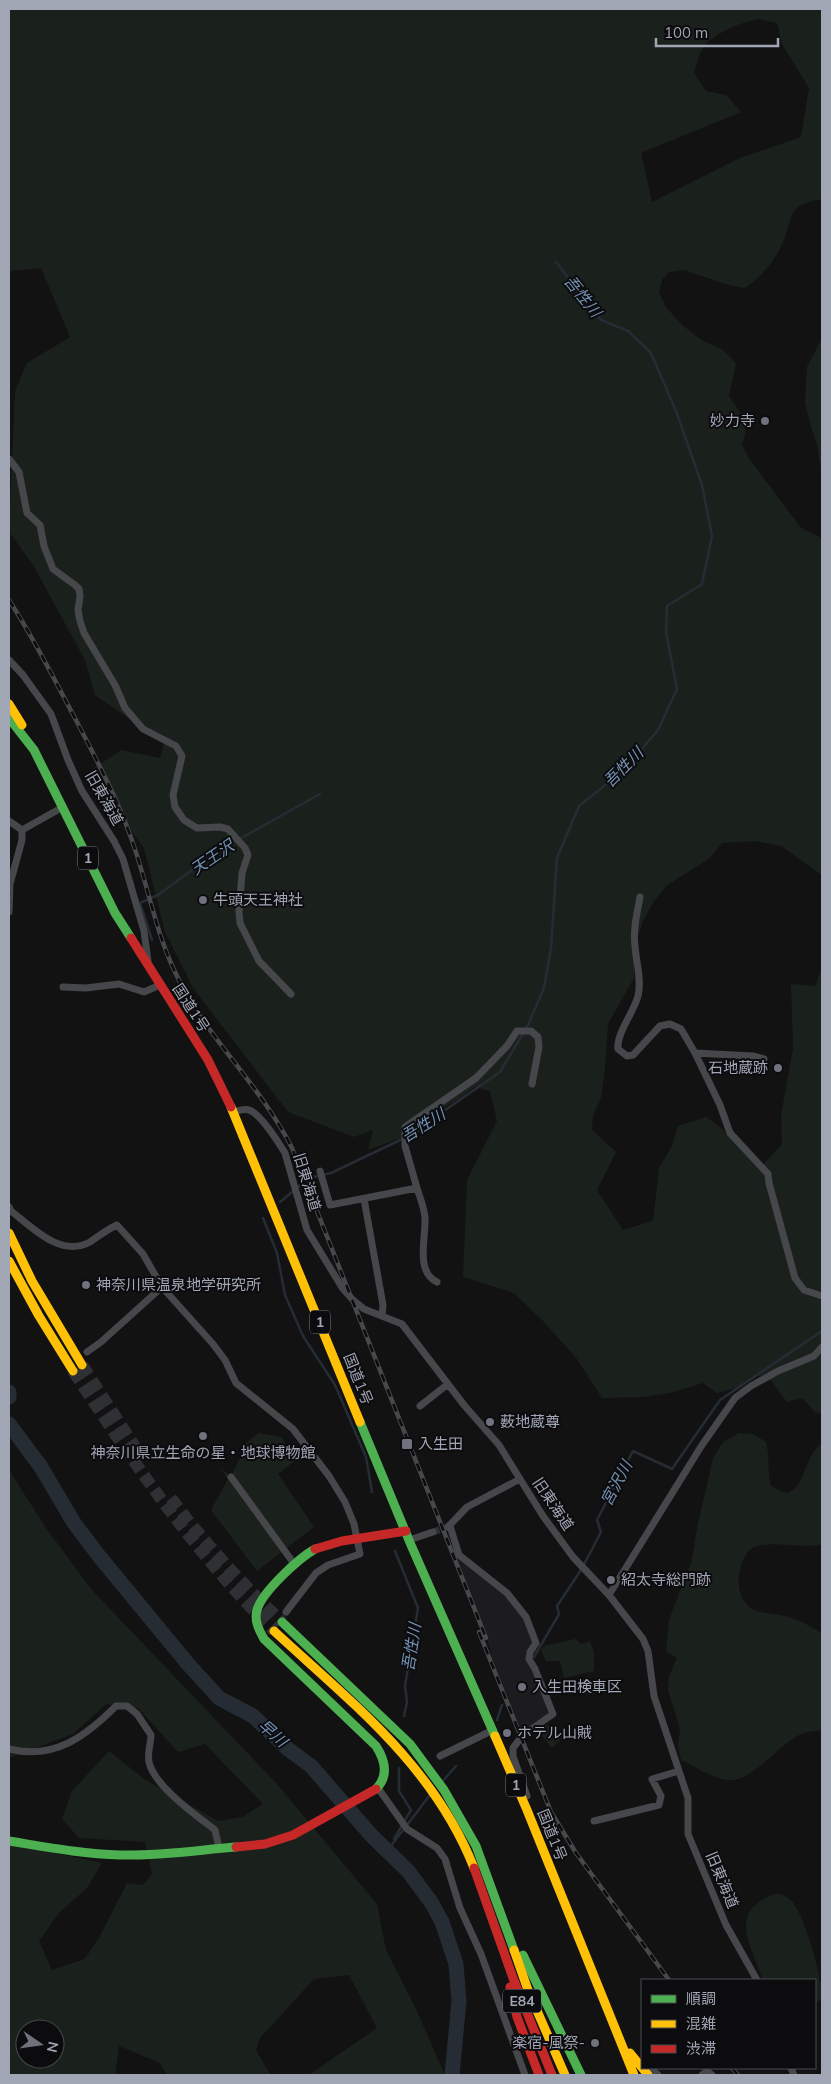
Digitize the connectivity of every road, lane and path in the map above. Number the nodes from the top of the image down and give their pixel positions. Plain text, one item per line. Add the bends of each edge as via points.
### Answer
1 (9, 459) edge
2 (9, 660) edge
3 (9, 704) edge
4 (11, 722) edge
5 (34, 750) junction
6 (63, 807) junction
7 (9, 821) edge
8 (22, 830) junction
9 (640, 897) dead end
10 (9, 912) edge
11 (148, 963) junction
12 (160, 985) junction
13 (63, 987) dead end
14 (291, 994) dead end
15 (695, 1053) junction
16 (764, 1059) dead end
17 (532, 1084) dead end
18 (233, 1112) junction
19 (320, 1171) dead end
20 (417, 1188) junction
21 (364, 1199) junction
22 (9, 1207) edge
23 (9, 1234) edge
24 (9, 1261) edge
25 (437, 1282) dead end
26 (162, 1287) junction
27 (822, 1296) edge
28 (382, 1316) junction
29 (822, 1347) edge
30 (86, 1352) dead end
31 (82, 1365) tunnel mouth
32 (73, 1371) tunnel mouth
33 (448, 1384) junction
34 (420, 1406) dead end
35 (231, 1477) dead end
36 (520, 1479) junction
37 (406, 1531) junction
38 (434, 1532) tunnel mouth
39 (358, 1538) junction
40 (409, 1540) junction
41 (292, 1568) junction
42 (609, 1595) junction
43 (286, 1612) dead end
44 (282, 1622) tunnel mouth
45 (274, 1631) tunnel mouth
46 (493, 1730) junction
47 (9, 1749) edge
48 (440, 1756) dead end
49 (679, 1771) junction
50 (375, 1790) junction
51 (527, 1810) junction
52 (594, 1821) dead end
53 (9, 1841) edge
54 (218, 1845) junction
55 (501, 1946) junction
56 (518, 1952) junction
57 (756, 1979) edge
58 (621, 2041) junction
59 (641, 2057) edge
60 (641, 2066) edge
61 (525, 2075) edge
62 (538, 2075) edge
63 (552, 2075) edge
64 (565, 2075) edge
65 (580, 2075) edge
66 (634, 2075) edge
67 (702, 2075) edge
68 (712, 2075) edge

1 - 14 street via 19,472 26,513 40,525 44,546 54,569 79,589 79,615 84,633 125,708 143,730 176,746 182,756 172,795 174,807 184,820 197,828 220,826 228,829 245,848 248,855 242,873 240,923 259,961
2 - 11 street, 旧東海道 via 51,714 82,790 123,859 144,931
3 - 5 main road, 1
4 - 5 main road, 国道1号 / 1
5 - 6 main road, 国道1号 / 1
6 - 8 street
6 - 11 main road, 国道1号 / 1 via 115,913
7 - 8 street
8 - 10 street via 10,884
9 - 15 street via 634,944 638,995 617,1042 618,1049 627,1056 633,1056 660,1026 670,1024 681,1029
11 - 12 main road, 国道1号 / 1
12 - 13 street via 144,992 119,984
12 - 18 main road, 国道1号 / 1 via 208,1060
15 - 16 street
15 - 27 street via 730,1133 768,1174 795,1278 804,1290
17 - 20 street via 538,1037 531,1031 517,1031 476,1078 405,1127 405,1146
18 - 28 street, 旧東海道 via 244,1109 252,1112 281,1146 307,1230 324,1259 353,1300 364,1310
18 - 37 main road, 国道1号 / 1
19 - 21 street via 330,1205
20 - 21 street
20 - 25 street via 425,1219 422,1244 426,1269 431,1279
21 - 28 street via 383,1305
22 - 26 street via 43,1235 70,1248 89,1242 116,1225 143,1254
23 - 31 main road via 32,1281
24 - 32 main road
26 - 30 street
26 - 39 street via 213,1344 236,1383 293,1429 345,1502
28 - 33 street, 旧東海道 via 402,1324
29 - 42 street via 814,1356 778,1370 735,1398
33 - 34 street
33 - 36 street, 旧東海道 via 499,1445
35 - 41 street
36 - 42 street, 旧東海道 via 568,1550
36 - 51 street via 468,1508 449,1527 459,1555 507,1593 526,1617 536,1644 529,1659 553,1714 523,1735 513,1748 530,1803
37 - 39 main road
37 - 40 main road, 国道1号 / 1
38 - 40 street
39 - 41 main road via 319,1547
39 - 43 street via 360,1554 316,1572
40 - 46 main road, 国道1号 / 1
41 - 50 main road via 261,1598 256,1619 260,1634 376,1746 384,1757 385,1766
42 - 49 street, 旧東海道 via 643,1639 648,1651 654,1696
44 - 56 main road via 384,1709 439,1769 471,1820 490,1864
45 - 55 main road via 392,1740 428,1784 466,1846
46 - 48 street
46 - 51 main road, 国道1号 / 1
47 - 54 street via 41,1751 71,1742 81,1738 116,1706 127,1706 137,1714 151,1735 148,1757 153,1772 177,1800 216,1833
49 - 52 street via 652,1779 661,1796 659,1805
49 - 57 street, 旧東海道 via 688,1798 690,1840 726,1925
50 - 54 main road via 293,1835 265,1844
50 - 61 street via 407,1829 437,1848 445,1859 460,1908 481,1954
51 - 58 main road, 国道1号 / 1
53 - 54 main road via 119,1855 144,1855
55 - 62 main road via 516,2018
55 - 63 main road, E84
56 - 64 main road, E84
56 - 65 main road
58 - 59 street
58 - 60 main road
58 - 66 main road, 国道1号 / 1
67 - 68 street via 707,2071

